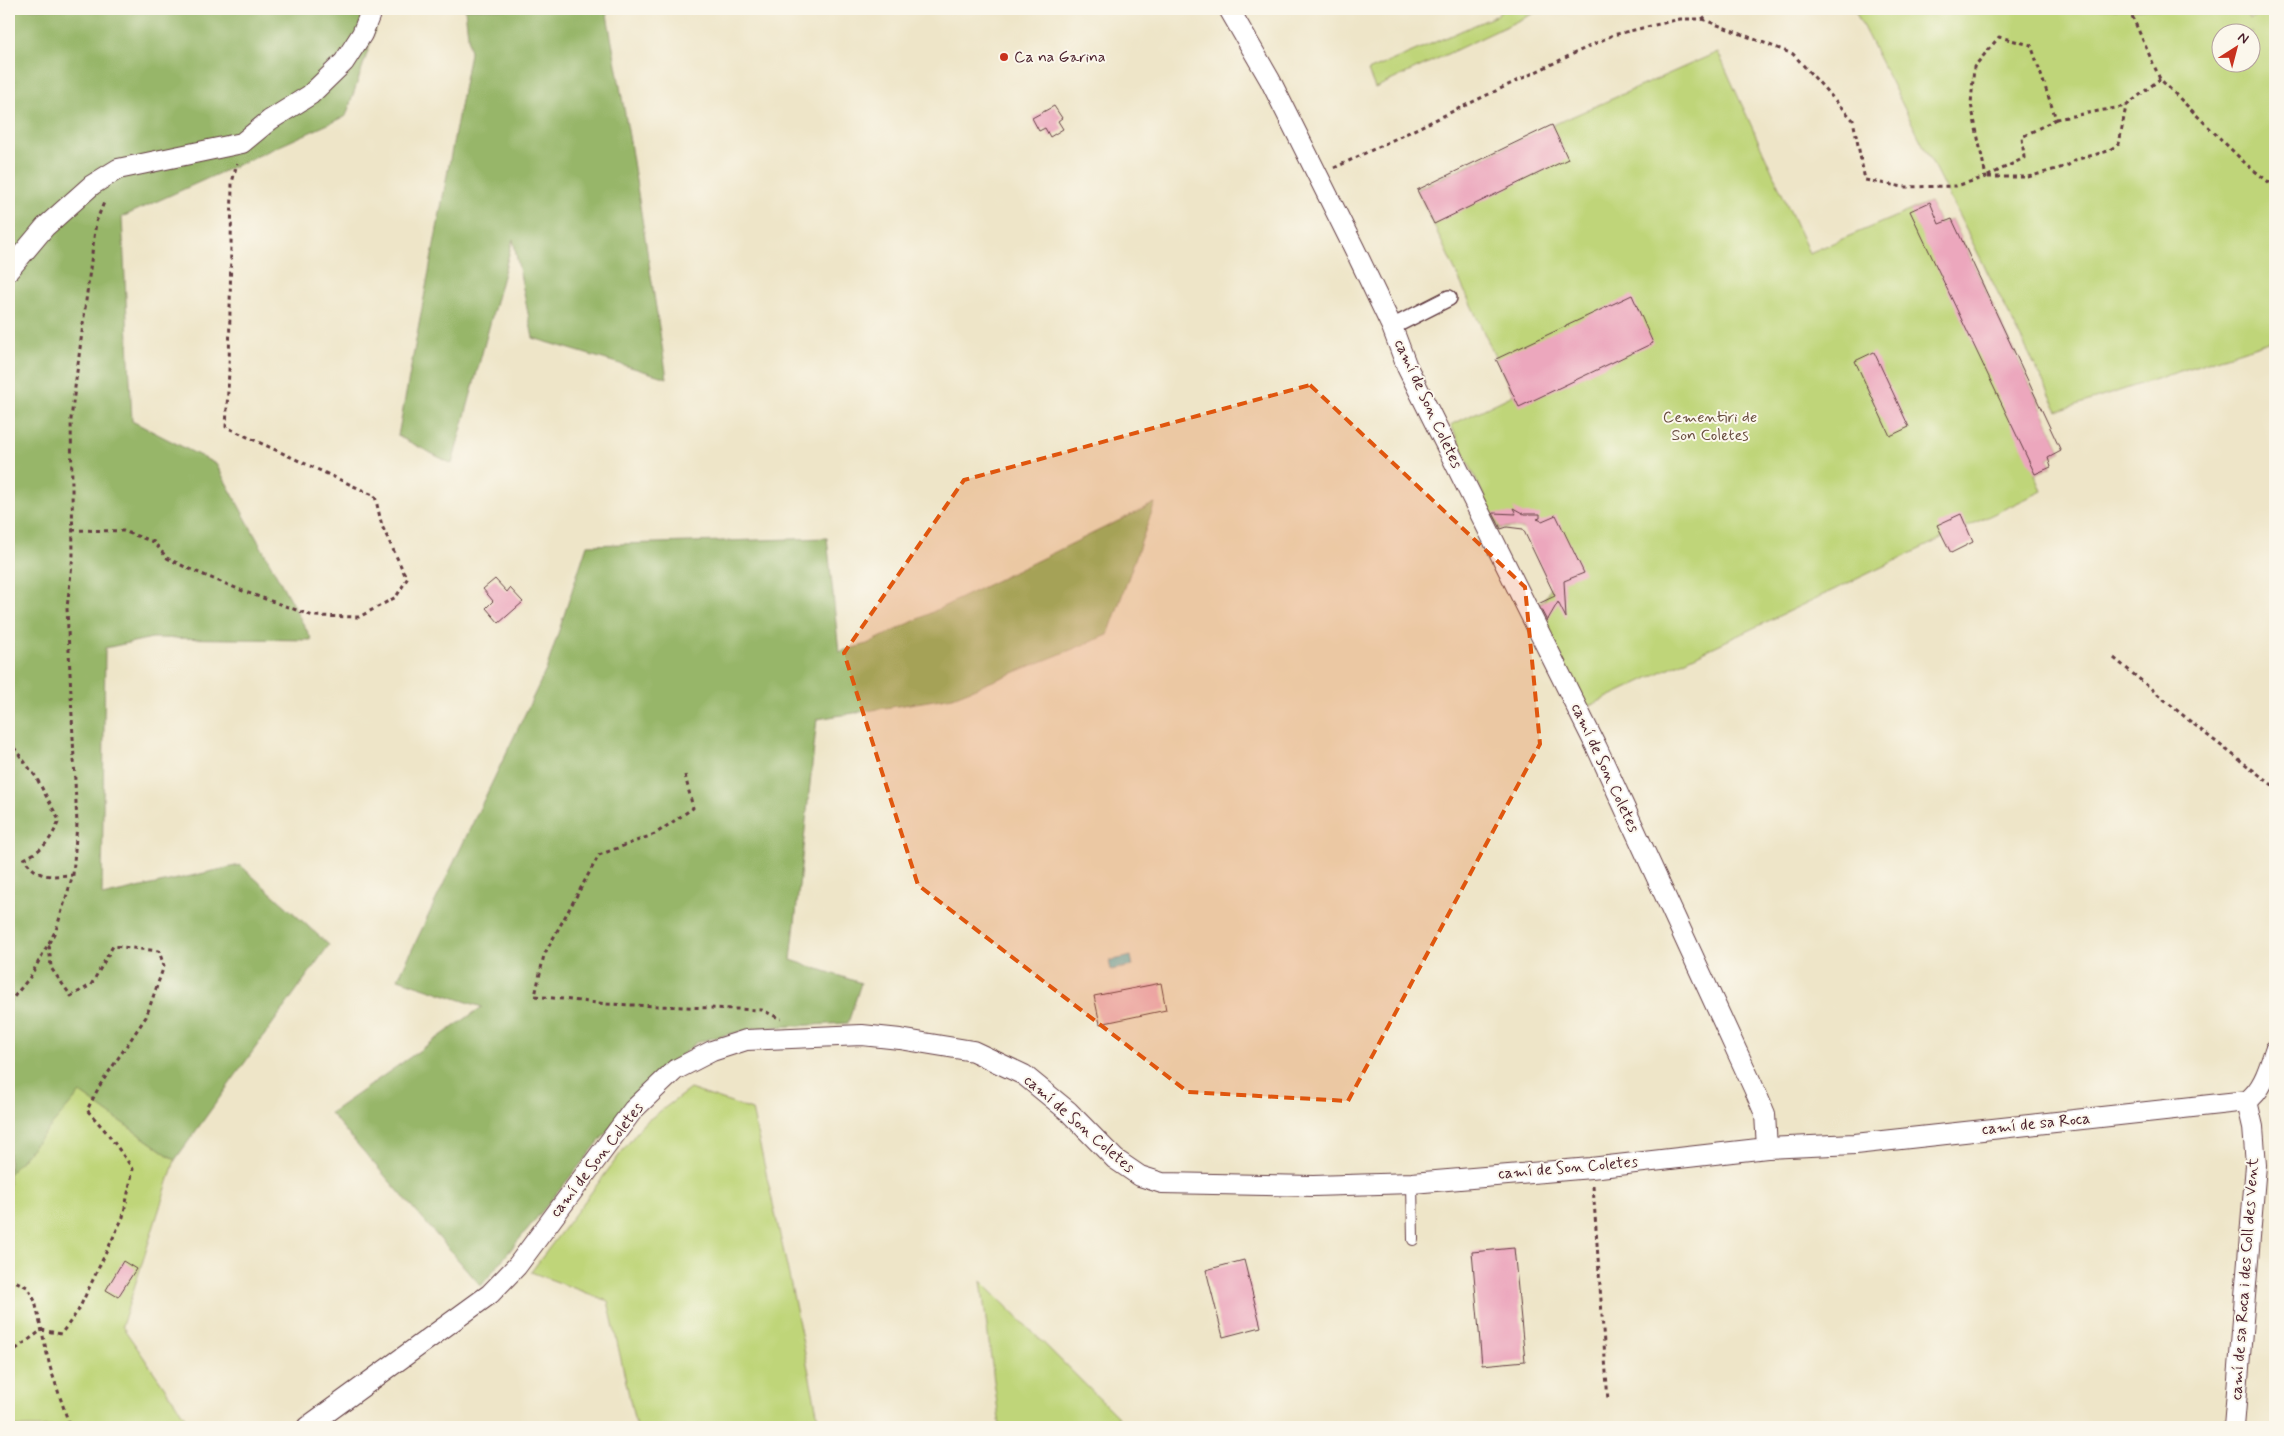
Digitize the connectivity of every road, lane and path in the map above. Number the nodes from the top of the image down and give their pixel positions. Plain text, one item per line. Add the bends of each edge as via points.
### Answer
1 (372, 9) edge
2 (1228, 9) edge
3 (1716, 9) edge
4 (2129, 9) edge
5 (1702, 19) junction
6 (2160, 79) junction
7 (2126, 106) junction
8 (2056, 119) junction
9 (242, 143) junction
10 (118, 169) junction
11 (1318, 176) junction
12 (1986, 177) junction
13 (2275, 187) edge
14 (9, 270) edge
15 (1449, 298) dead end
16 (1392, 327) junction
17 (72, 530) junction
18 (2114, 658) dead end
19 (9, 741) edge
20 (685, 774) dead end
21 (2275, 787) edge
22 (73, 875) junction
23 (49, 942) junction
24 (9, 1003) edge
25 (804, 1038) junction
26 (2275, 1050) edge
27 (2247, 1101) junction
28 (1767, 1148) junction
29 (1591, 1168) junction
30 (1412, 1183) junction
31 (1413, 1240) dead end
32 (9, 1278) edge
33 (42, 1330) junction
34 (9, 1354) edge
35 (1608, 1401) dead end
36 (70, 1427) edge
37 (307, 1427) edge
38 (2234, 1427) edge

1 - 9 street via 362,34 344,62 310,95 270,120
2 - 11 street, camí de Son Coletes via 1270,80
3 - 5 path
4 - 6 path
5 - 11 path via 1680,19 1613,35
5 - 12 path via 1793,54 1853,120 1865,180 1903,187 1956,186
6 - 7 path
6 - 13 path via 2246,164
7 - 8 path
7 - 12 path via 2119,144 2108,151 2028,177
8 - 12 path via 2022,137 2024,158
8 - 12 path via 2031,45 1999,37 1974,67 1971,94
9 - 10 street
9 - 17 path via 232,183 226,427 375,496 382,526 408,579 396,597 359,617 313,616 187,568 167,558 154,542 124,531
10 - 14 street via 92,185 45,227
10 - 17 path via 96,222 71,419
11 - 16 street, camí de Son Coletes
15 - 16 street
16 - 28 street, camí de Son Coletes via 1407,367 1597,748 1756,1093 1765,1114
17 - 22 path via 73,555 67,608 77,824
18 - 21 path
19 - 22 path via 36,777 59,820 53,837 38,852 24,859 32,870 43,876
20 - 25 path via 693,808 655,834 599,855 544,955 535,996 608,1004 762,1010 786,1021
22 - 23 path via 56,930
23 - 24 path via 30,977
23 - 33 path via 51,968 71,996 91,985 114,946 159,951 164,966 146,1017 87,1110 133,1169 122,1217 78,1311 61,1334
25 - 30 street, camí de Son Coletes via 862,1035 973,1051 1024,1076 1068,1111 1115,1159 1140,1176 1162,1183 1313,1186
25 - 37 street, camí de Son Coletes via 746,1040 712,1051 675,1070 633,1110 517,1266 490,1294
26 - 27 street via 2264,1080
27 - 28 street, camí de sa Roca via 1855,1144
27 - 38 street, camí de sa Roca i des Coll des Vent via 2256,1165
28 - 29 street, camí de Son Coletes
29 - 30 street, camí de Son Coletes
29 - 35 path
30 - 31 lane
32 - 33 path via 27,1287 35,1301
33 - 34 path
33 - 36 path via 50,1367

